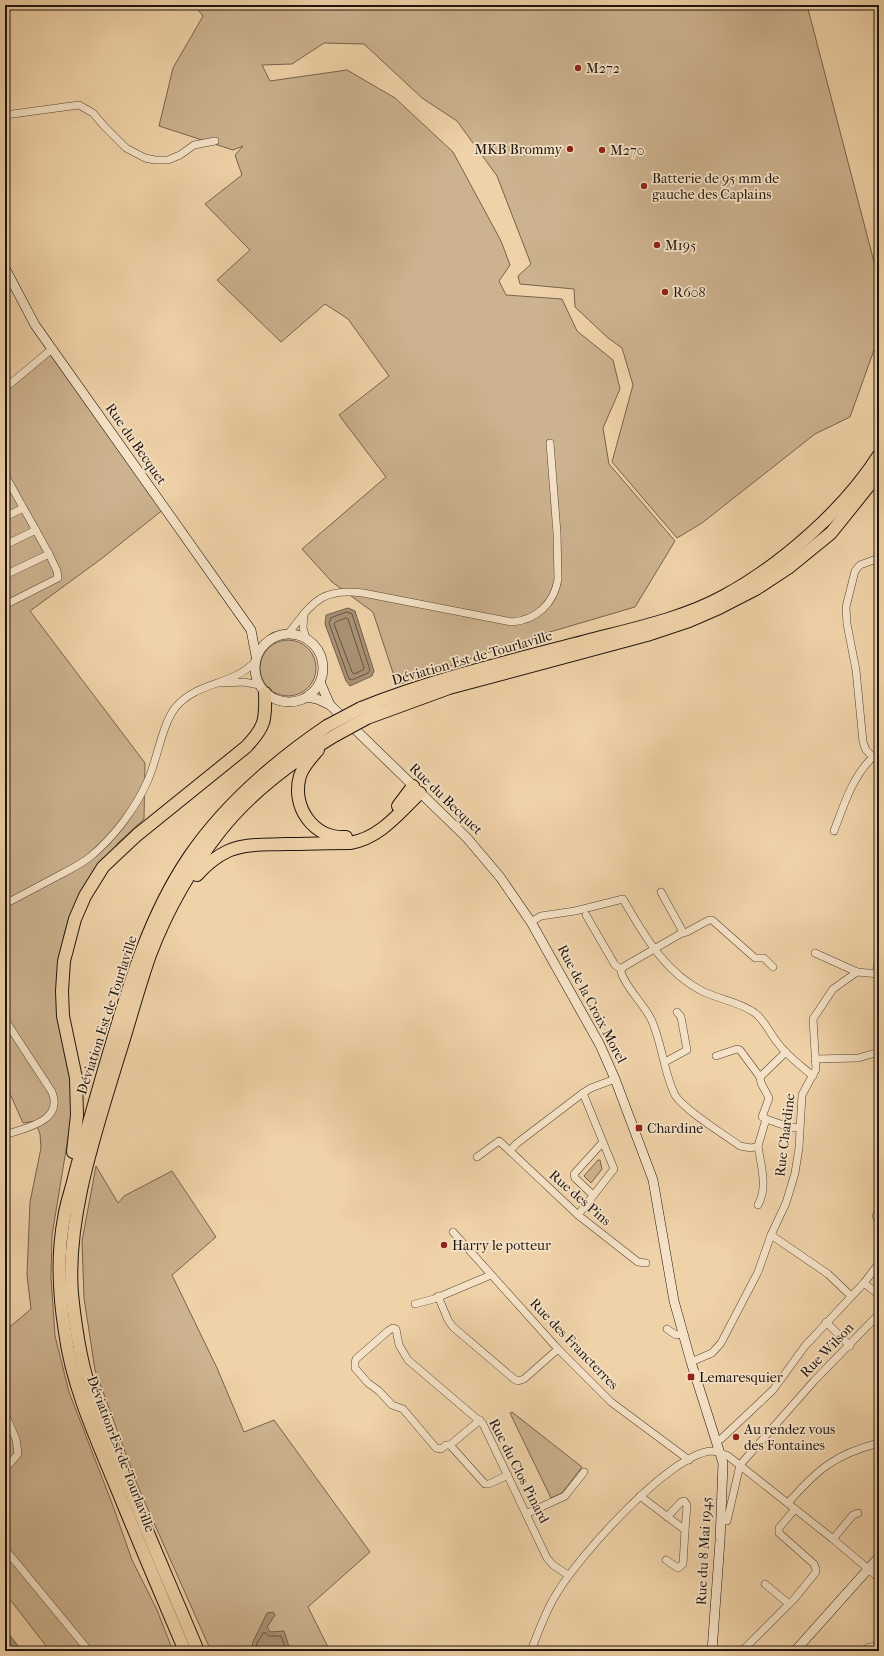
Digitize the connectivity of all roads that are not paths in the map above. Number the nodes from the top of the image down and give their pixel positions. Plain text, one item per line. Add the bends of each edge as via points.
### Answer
1 (5, 116) edge
2 (215, 141) dead end
3 (5, 268) edge
4 (52, 349) junction
5 (5, 388) edge
6 (550, 443) dead end
7 (879, 455) edge
8 (879, 473) edge
9 (5, 475) edge
10 (8, 486) edge
11 (24, 508) junction
12 (5, 517) edge
13 (36, 530) junction
14 (5, 545) edge
15 (49, 554) junction
16 (879, 558) edge
17 (5, 575) edge
18 (5, 605) edge
19 (304, 614) junction
20 (251, 630) junction
21 (288, 634) junction
22 (306, 638) junction
23 (270, 639) junction
24 (256, 659) junction
25 (320, 682) junction
26 (218, 683) junction
27 (262, 689) junction
28 (307, 697) junction
29 (330, 706) junction
30 (364, 713) junction
31 (331, 731) junction
32 (324, 742) junction
33 (876, 757) edge
34 (417, 790) junction
35 (834, 831) dead end
36 (661, 892) dead end
37 (176, 898) junction
38 (5, 904) edge
39 (586, 915) dead end
40 (531, 922) junction
41 (879, 930) edge
42 (683, 932) junction
43 (654, 948) junction
44 (815, 953) dead end
45 (773, 967) dead end
46 (621, 969) junction
47 (857, 972) junction
48 (878, 974) edge
49 (677, 1012) dead end
50 (5, 1020) edge
51 (786, 1052) junction
52 (879, 1052) edge
53 (716, 1056) dead end
54 (816, 1058) junction
55 (665, 1062) junction
56 (813, 1076) junction
57 (760, 1077) junction
58 (615, 1079) junction
59 (583, 1093) junction
60 (766, 1119) junction
61 (799, 1128) junction
62 (5, 1135) edge
63 (604, 1142) junction
64 (758, 1146) junction
65 (510, 1151) junction
66 (477, 1157) dead end
67 (593, 1195) junction
68 (758, 1205) dead end
69 (879, 1210) edge
70 (578, 1215) junction
71 (64, 1219) junction
72 (879, 1223) edge
73 (453, 1232) dead end
74 (771, 1235) junction
75 (646, 1262) dead end
76 (879, 1263) edge
77 (491, 1275) junction
78 (864, 1282) junction
79 (879, 1295) edge
80 (438, 1296) junction
81 (851, 1296) junction
82 (415, 1304) dead end
83 (879, 1314) edge
84 (826, 1322) junction
85 (667, 1330) dead end
86 (683, 1334) junction
87 (850, 1346) junction
88 (558, 1349) junction
89 (691, 1362) junction
90 (5, 1414) edge
91 (480, 1420) junction
92 (716, 1441) junction
93 (879, 1443) edge
94 (450, 1445) junction
95 (720, 1452) junction
96 (689, 1460) junction
97 (740, 1465) junction
98 (5, 1469) edge
99 (584, 1472) dead end
100 (508, 1475) junction
101 (640, 1496) junction
102 (788, 1503) junction
103 (795, 1509) junction
104 (858, 1513) dead end
105 (526, 1514) junction
106 (667, 1517) junction
107 (721, 1521) junction
108 (685, 1530) junction
109 (832, 1539) junction
110 (5, 1549) edge
111 (879, 1556) edge
112 (666, 1560) dead end
113 (868, 1568) junction
114 (568, 1575) junction
115 (879, 1578) edge
116 (765, 1584) dead end
117 (789, 1604) junction
118 (879, 1646) edge
119 (89, 1651) edge
120 (185, 1651) edge
121 (198, 1651) edge
122 (531, 1651) edge
123 (712, 1651) edge
124 (742, 1651) edge
125 (795, 1651) edge
126 (863, 1651) edge

1 - 2 street via 79,105 94,113 126,148 155,160 168,160 194,145
3 - 4 main road, Rue du Becquet via 35,325
4 - 5 street
4 - 20 main road, Rue du Becquet
6 - 19 street via 558,579 551,599 542,611 526,620 512,622 351,591 335,592 322,598 311,604
7 - 30 highway, Déviation Est de Tourlaville via 858,484 819,526 782,557 723,596 692,610 641,627 446,678
8 - 30 highway, Déviation Est de Tourlaville via 831,533 788,568 756,589 719,608 647,635
9 - 10 street
10 - 11 street
11 - 12 street
11 - 13 street
13 - 14 street
13 - 15 street
15 - 17 street
15 - 18 street via 58,578
16 - 33 street via 860,565 854,571 846,607 856,670 862,742 866,750
19 - 21 street
19 - 22 street via 303,628
20 - 23 main road, Rue du Becquet
20 - 24 main road, Rue du Becquet
21 - 22 main road
21 - 23 main road
22 - 25 main road via 322,658
23 - 24 main road
24 - 26 street via 246,671
24 - 27 main road via 255,675
25 - 28 main road via 314,692
25 - 29 main road, Rue du Becquet
26 - 27 street via 244,682
26 - 38 street via 188,695 174,710 148,780 130,811 103,844 89,858
27 - 28 main road via 281,702 299,701
27 - 71 highway via 266,716 255,737 137,835 103,867 85,896 75,919 62,978 63,1016 76,1078 77,1115 65,1194
28 - 29 main road, Rue du Becquet
29 - 34 main road, Rue du Becquet
30 - 31 highway, Déviation Est de Tourlaville, bridge
31 - 32 highway, Déviation Est de Tourlaville
31 - 71 highway, Déviation Est de Tourlaville via 295,748 248,787 209,829 166,897 134,969 86,1131
32 - 34 highway via 300,774 300,804 314,827 341,838 368,832
32 - 37 highway, Déviation Est de Tourlaville via 276,775 221,830
33 - 35 street via 866,764 853,784
34 - 37 highway via 378,832 361,841 260,845 228,851 205,865
34 - 40 main road, Rue du Becquet via 472,844 500,877
36 - 42 street
37 - 121 highway, Déviation Est de Tourlaville via 160,930 142,980 83,1178 72,1253 72,1293 81,1356 91,1391
39 - 46 street via 615,965
40 - 43 street via 541,916 580,910 623,899
40 - 58 main road, Rue de la Croix Morel via 600,1045
41 - 48 street
42 - 43 street
42 - 45 street via 712,920 755,958 764,958
43 - 46 street
43 - 51 street via 674,972 696,988 754,1012
44 - 47 street
46 - 55 street via 622,975 654,1026
47 - 48 street
47 - 54 street, Rue Chardine via 833,989 813,1019
49 - 55 street via 681,1018 687,1050
50 - 62 street via 52,1092 54,1101 52,1112 42,1121
51 - 56 street
51 - 57 street
52 - 54 street via 858,1058
53 - 57 street via 738,1049
54 - 56 street, Rue Chardine
55 - 64 street via 672,1088 681,1102 740,1146
56 - 61 street, Rue Chardine via 802,1095
57 - 60 street via 769,1095 762,1117
58 - 59 street
58 - 86 main road, Rue de la Croix Morel via 653,1180 673,1294
59 - 63 street
59 - 65 street
60 - 61 street
60 - 64 street
61 - 74 street, Rue Chardine via 799,1148 793,1180 786,1203
63 - 67 street via 614,1169
63 - 67 street via 574,1174 574,1178
64 - 68 street via 764,1186 762,1199
65 - 66 street, Rue des Pins via 499,1141
65 - 70 street, Rue des Pins
67 - 70 street
69 - 72 street via 876,1216
70 - 75 street, Rue des Pins via 638,1262
71 - 120 highway, Déviation Est de Tourlaville via 60,1253 60,1290 65,1334 77,1387
73 - 77 street, Rue des Francterres
74 - 81 street via 828,1274
74 - 89 street, Rue Chardine via 758,1272 721,1343 712,1353
76 - 78 street
77 - 80 street
77 - 88 street, Rue des Francterres
78 - 79 street
78 - 81 street
80 - 82 street
80 - 88 street via 453,1327 514,1379 524,1379
81 - 84 street
83 - 87 street, Rue Wilson
84 - 87 street
84 - 92 street via 773,1390
85 - 86 street via 676,1335
86 - 89 main road, Rue de la Croix Morel
87 - 97 street, Rue Wilson via 814,1381
88 - 96 street, Rue des Francterres via 611,1402
89 - 92 main road, Rue de la Croix Morel
90 - 98 street via 16,1439 18,1454
91 - 94 street
91 - 94 street, Rue du Clos Pinard via 408,1360 399,1345 396,1329 388,1330 359,1356 355,1368 392,1406 403,1409 436,1448
91 - 100 street, Rue du Clos Pinard
92 - 95 main road, Rue de la Croix Morel
93 - 102 street via 848,1452 826,1465 811,1477
94 - 100 street via 485,1484
95 - 96 street via 706,1452
95 - 97 street
95 - 107 main road, Rue du 8 Mai 1945 via 723,1463
96 - 101 street
97 - 102 street
97 - 107 street, Rue Wilson via 727,1521
99 - 105 street via 564,1496
100 - 105 street, Rue du Clos Pinard
101 - 106 street
101 - 114 street
102 - 103 street
103 - 109 street
103 - 117 street via 779,1528 779,1534 814,1564 816,1569
104 - 109 street via 853,1515
105 - 114 street, Rue du Clos Pinard via 547,1558
106 - 108 street
106 - 108 street via 684,1501 687,1505
107 - 123 main road, Rue du 8 Mai 1945
108 - 112 street via 683,1564 678,1568
109 - 113 street
110 - 119 street
111 - 113 main road
113 - 115 street
113 - 125 main road
114 - 122 street via 556,1594
116 - 117 street
117 - 124 street
118 - 126 street via 868,1647

